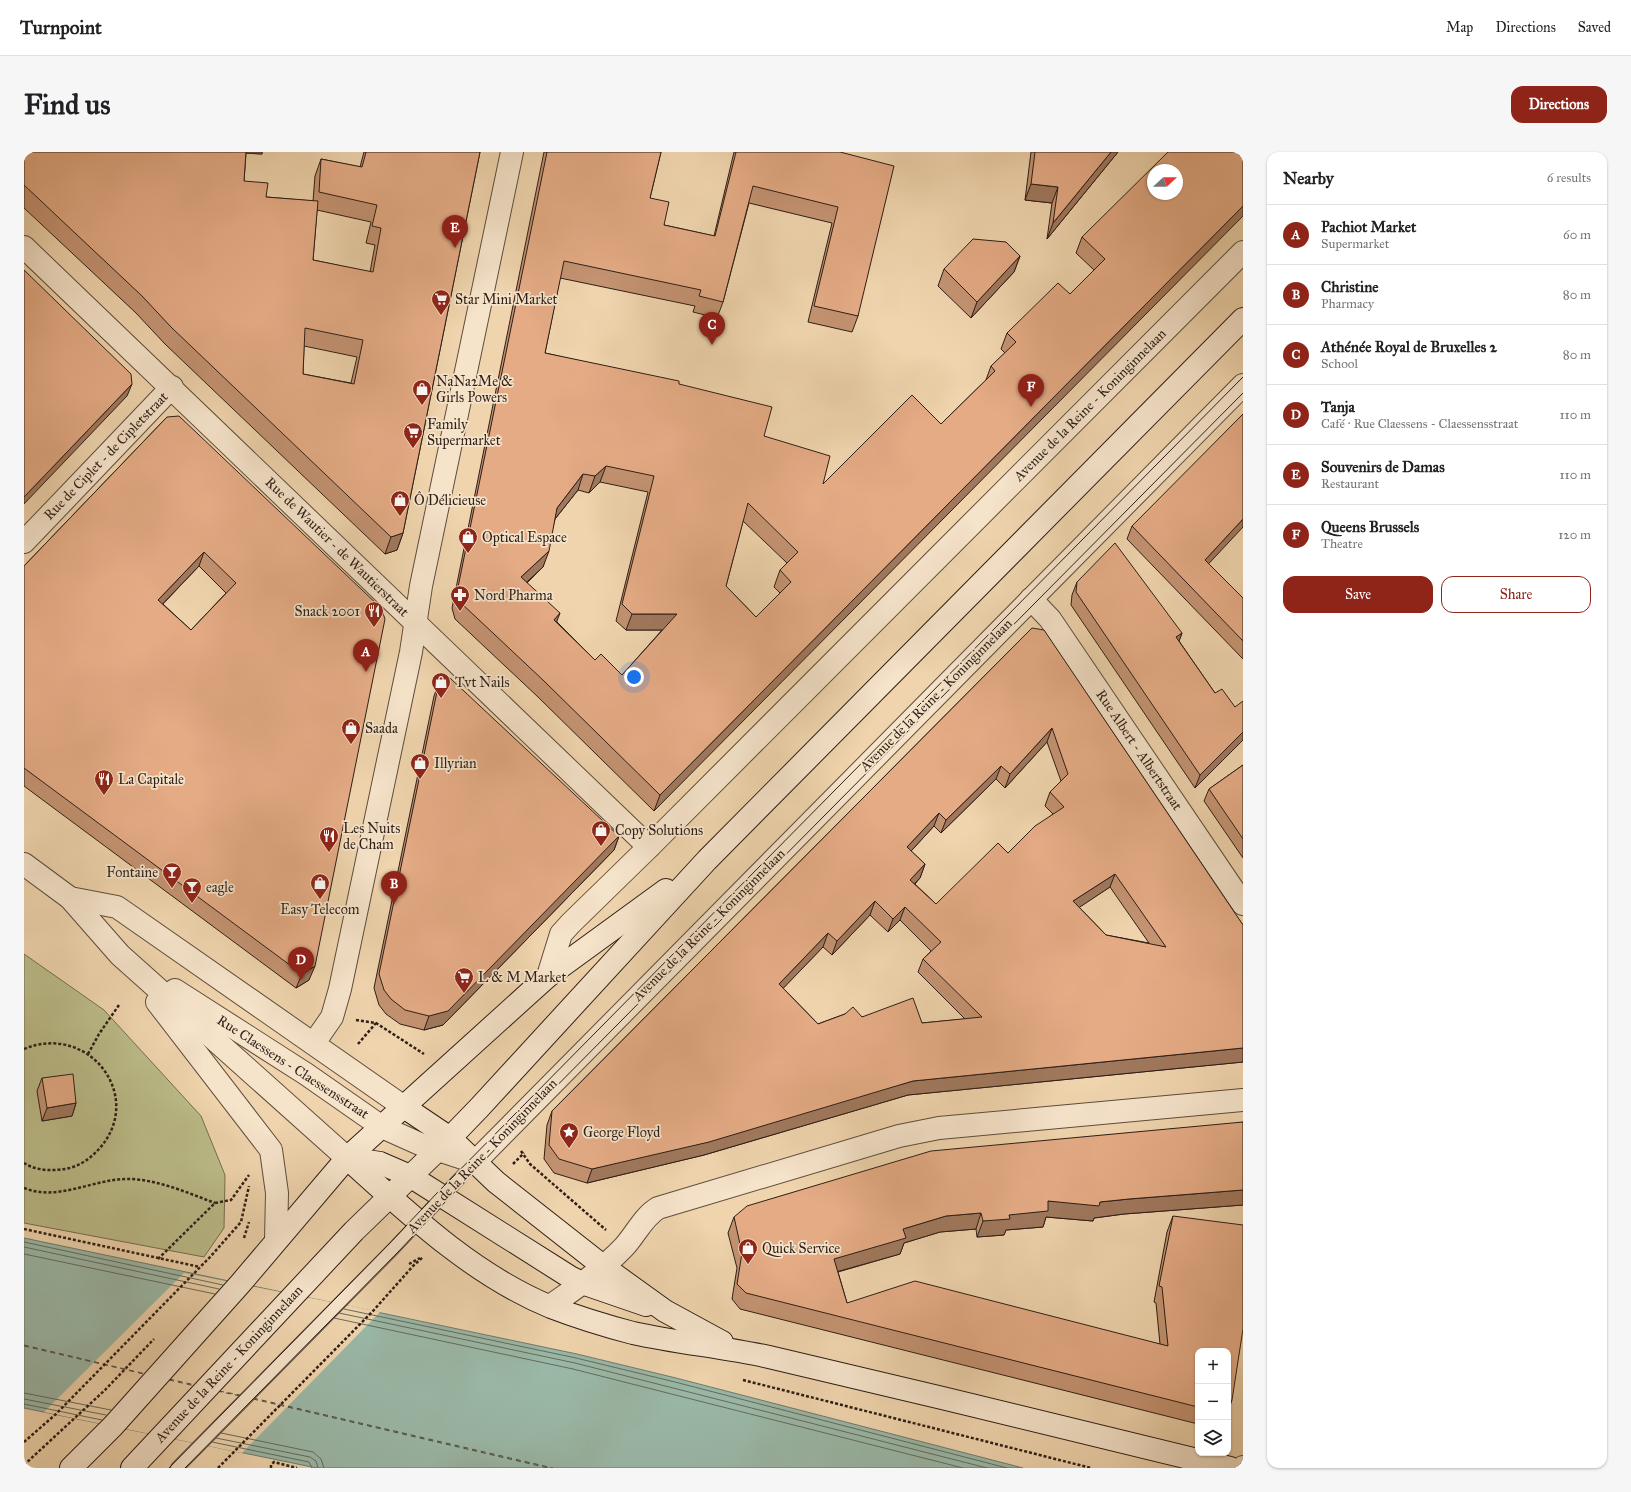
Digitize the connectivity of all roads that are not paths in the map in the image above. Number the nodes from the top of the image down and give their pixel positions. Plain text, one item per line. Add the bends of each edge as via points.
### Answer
1 (512, 152) edge
2 (24, 247) edge
3 (1243, 252) edge
4 (1243, 319) edge
5 (1243, 385) edge
6 (172, 387) junction
7 (24, 542) edge
8 (1031, 599) junction
9 (415, 622) junction
10 (649, 847) junction
11 (707, 860) junction
12 (24, 864) edge
13 (70, 898) junction
14 (1243, 904) edge
15 (120, 955) junction
16 (548, 976) junction
17 (314, 1043) junction
18 (1243, 1100) edge
19 (404, 1107) junction
20 (382, 1127) junction
21 (444, 1144) junction
22 (347, 1158) junction
23 (475, 1162) junction
24 (410, 1176) junction
25 (388, 1196) junction
26 (442, 1196) junction
27 (418, 1222) junction
28 (276, 1239) junction
29 (604, 1267) junction
30 (582, 1283) junction
31 (550, 1306) junction
32 (665, 1311) junction
33 (736, 1350) junction
34 (71, 1468) edge
35 (132, 1468) edge
36 (177, 1468) edge
37 (1230, 1468) edge

1 - 9 street
2 - 6 street, Rue de Wautier - de Wautierstraat
3 - 10 street, Avenue de la Reine - Koninginnelaan
4 - 11 street, Avenue de la Reine - Koninginnelaan
5 - 8 street, Avenue de la Reine - Koninginnelaan
6 - 7 street, Rue de Ciplet - de Cipletstraat
6 - 9 street, Rue de Wautier - de Wautierstraat
8 - 14 street, Rue Albert - Albertstraat via 1050,619
8 - 23 street, Avenue de la Reine - Koninginnelaan
9 - 10 street, Rue de Wautier - de Wautierstraat
9 - 17 street via 411,652 340,989 332,1017
10 - 16 street, Avenue de la Reine - Koninginnelaan via 561,934
11 - 16 street, Avenue de la Reine - Koninginnelaan
11 - 21 street, Avenue de la Reine - Koninginnelaan
12 - 13 street, Rue Claessens - Claessensstraat
13 - 15 street, Rue Claessens - Claessensstraat
13 - 17 street, Rue Claessens - Claessensstraat via 117,907
15 - 20 street, Rue Claessens - Claessensstraat via 306,1074
15 - 22 street, Rue Claessens - Claessensstraat
15 - 28 street, Rue Claessens - Claessensstraat via 271,1150 277,1193
16 - 19 street, Avenue de la Reine - Koninginnelaan
17 - 19 street, Rue Claessens - Claessensstraat
18 - 29 street via 938,1128 899,1136 658,1208
19 - 20 street, Avenue de la Reine - Koninginnelaan
19 - 21 street, Rue Claessens - Claessensstraat
20 - 21 street, Rue Claessens - Claessensstraat via 414,1142
20 - 22 street, Avenue de la Reine - Koninginnelaan
21 - 23 street, Rue Claessens - Claessensstraat
21 - 24 street, Avenue de la Reine - Koninginnelaan
22 - 24 street via 380,1163
22 - 25 street, Rue Claessens - Claessensstraat
22 - 28 street, Avenue de la Reine - Koninginnelaan
23 - 26 lane, Avenue de la Reine - Koninginnelaan
23 - 29 street, Rue Claessens - Claessensstraat via 516,1198
24 - 25 street, Avenue de la Reine - Koninginnelaan
24 - 26 street
25 - 27 street, Rue Claessens - Claessensstraat
25 - 35 street, Avenue de la Reine - Koninginnelaan
26 - 27 lane, Avenue de la Reine - Koninginnelaan
26 - 30 street via 544,1262
27 - 31 street, Rue Claessens - Claessensstraat via 481,1269
27 - 36 lane, Avenue de la Reine - Koninginnelaan
28 - 34 street, Avenue de la Reine - Koninginnelaan via 240,1284 113,1426
29 - 30 street
29 - 32 street, Rue Claessens - Claessensstraat
30 - 31 street
30 - 32 street
31 - 33 street, Rue Claessens - Claessensstraat via 632,1333
32 - 33 street
33 - 37 street

